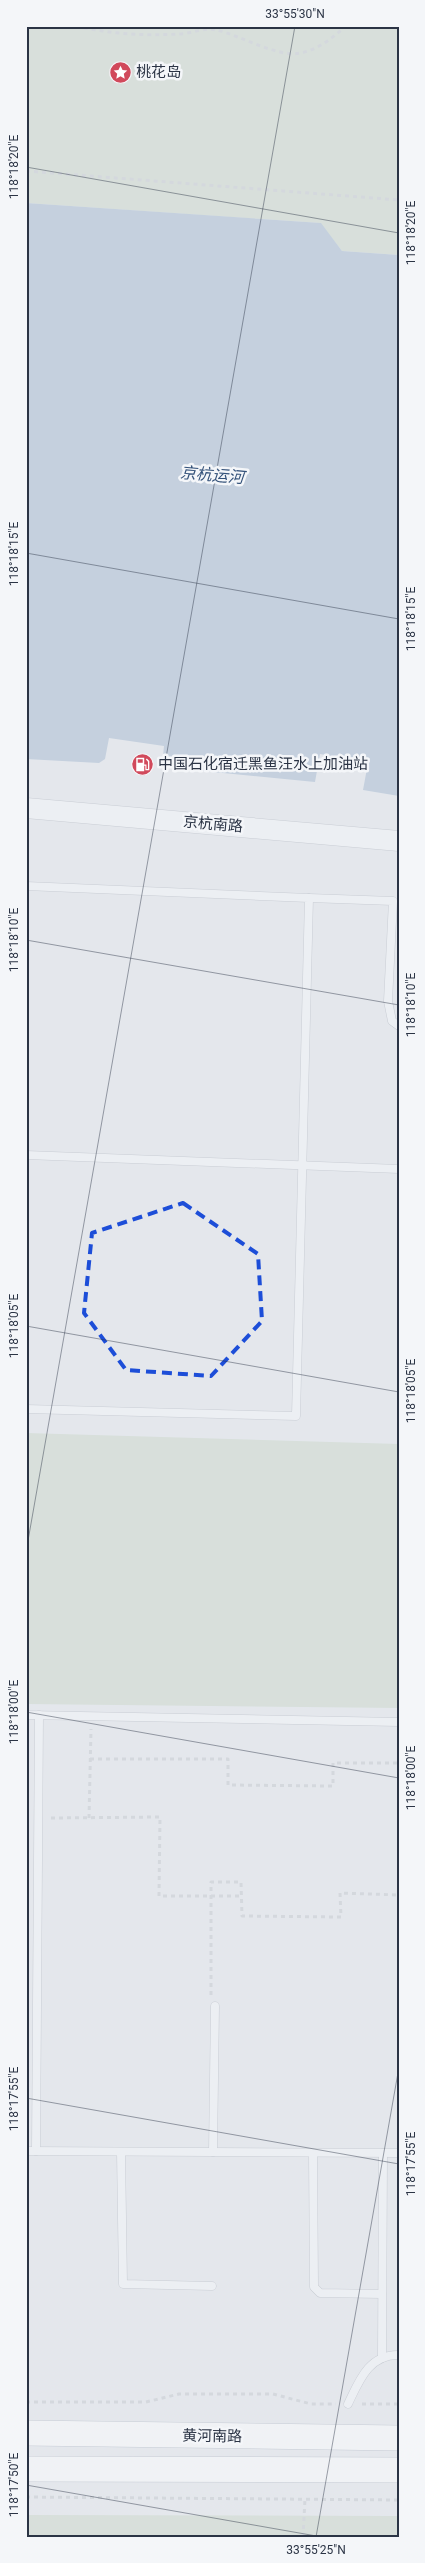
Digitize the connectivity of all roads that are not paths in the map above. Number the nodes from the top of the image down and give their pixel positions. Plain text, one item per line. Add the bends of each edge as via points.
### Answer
1 (26, 808) edge
2 (399, 841) edge
3 (26, 886) edge
4 (309, 898) junction
5 (399, 1026) edge
6 (26, 1155) edge
7 (302, 1166) junction
8 (399, 1169) edge
9 (26, 1409) edge
10 (26, 1715) edge
11 (39, 1715) junction
12 (399, 1722) edge
13 (215, 2006) road end
14 (26, 2151) edge
15 (36, 2151) junction
16 (121, 2152) junction
17 (213, 2152) junction
18 (313, 2152) junction
19 (383, 2153) junction
20 (399, 2153) edge
21 (212, 2286) dead end
22 (382, 2294) junction
23 (399, 2355) edge
24 (382, 2358) junction
25 (348, 2404) road end
26 (26, 2432) edge
27 (399, 2438) edge
28 (26, 2469) edge
29 (399, 2470) edge

1 - 2 street, 京杭南路
3 - 4 lane
4 - 5 lane via 393,901 388,1001 392,1020
4 - 7 lane
6 - 7 lane
7 - 8 lane
7 - 9 lane via 296,1416
10 - 11 lane
11 - 12 lane
11 - 15 lane
13 - 17 lane
14 - 15 lane
15 - 16 lane
16 - 17 lane
16 - 21 lane via 123,2284
17 - 18 lane
18 - 19 lane
18 - 22 lane via 314,2287 320,2292
19 - 20 lane
19 - 22 lane
22 - 24 lane
23 - 24 lane
24 - 25 lane via 362,2373
26 - 27 main road, 黄河南路
28 - 29 main road

